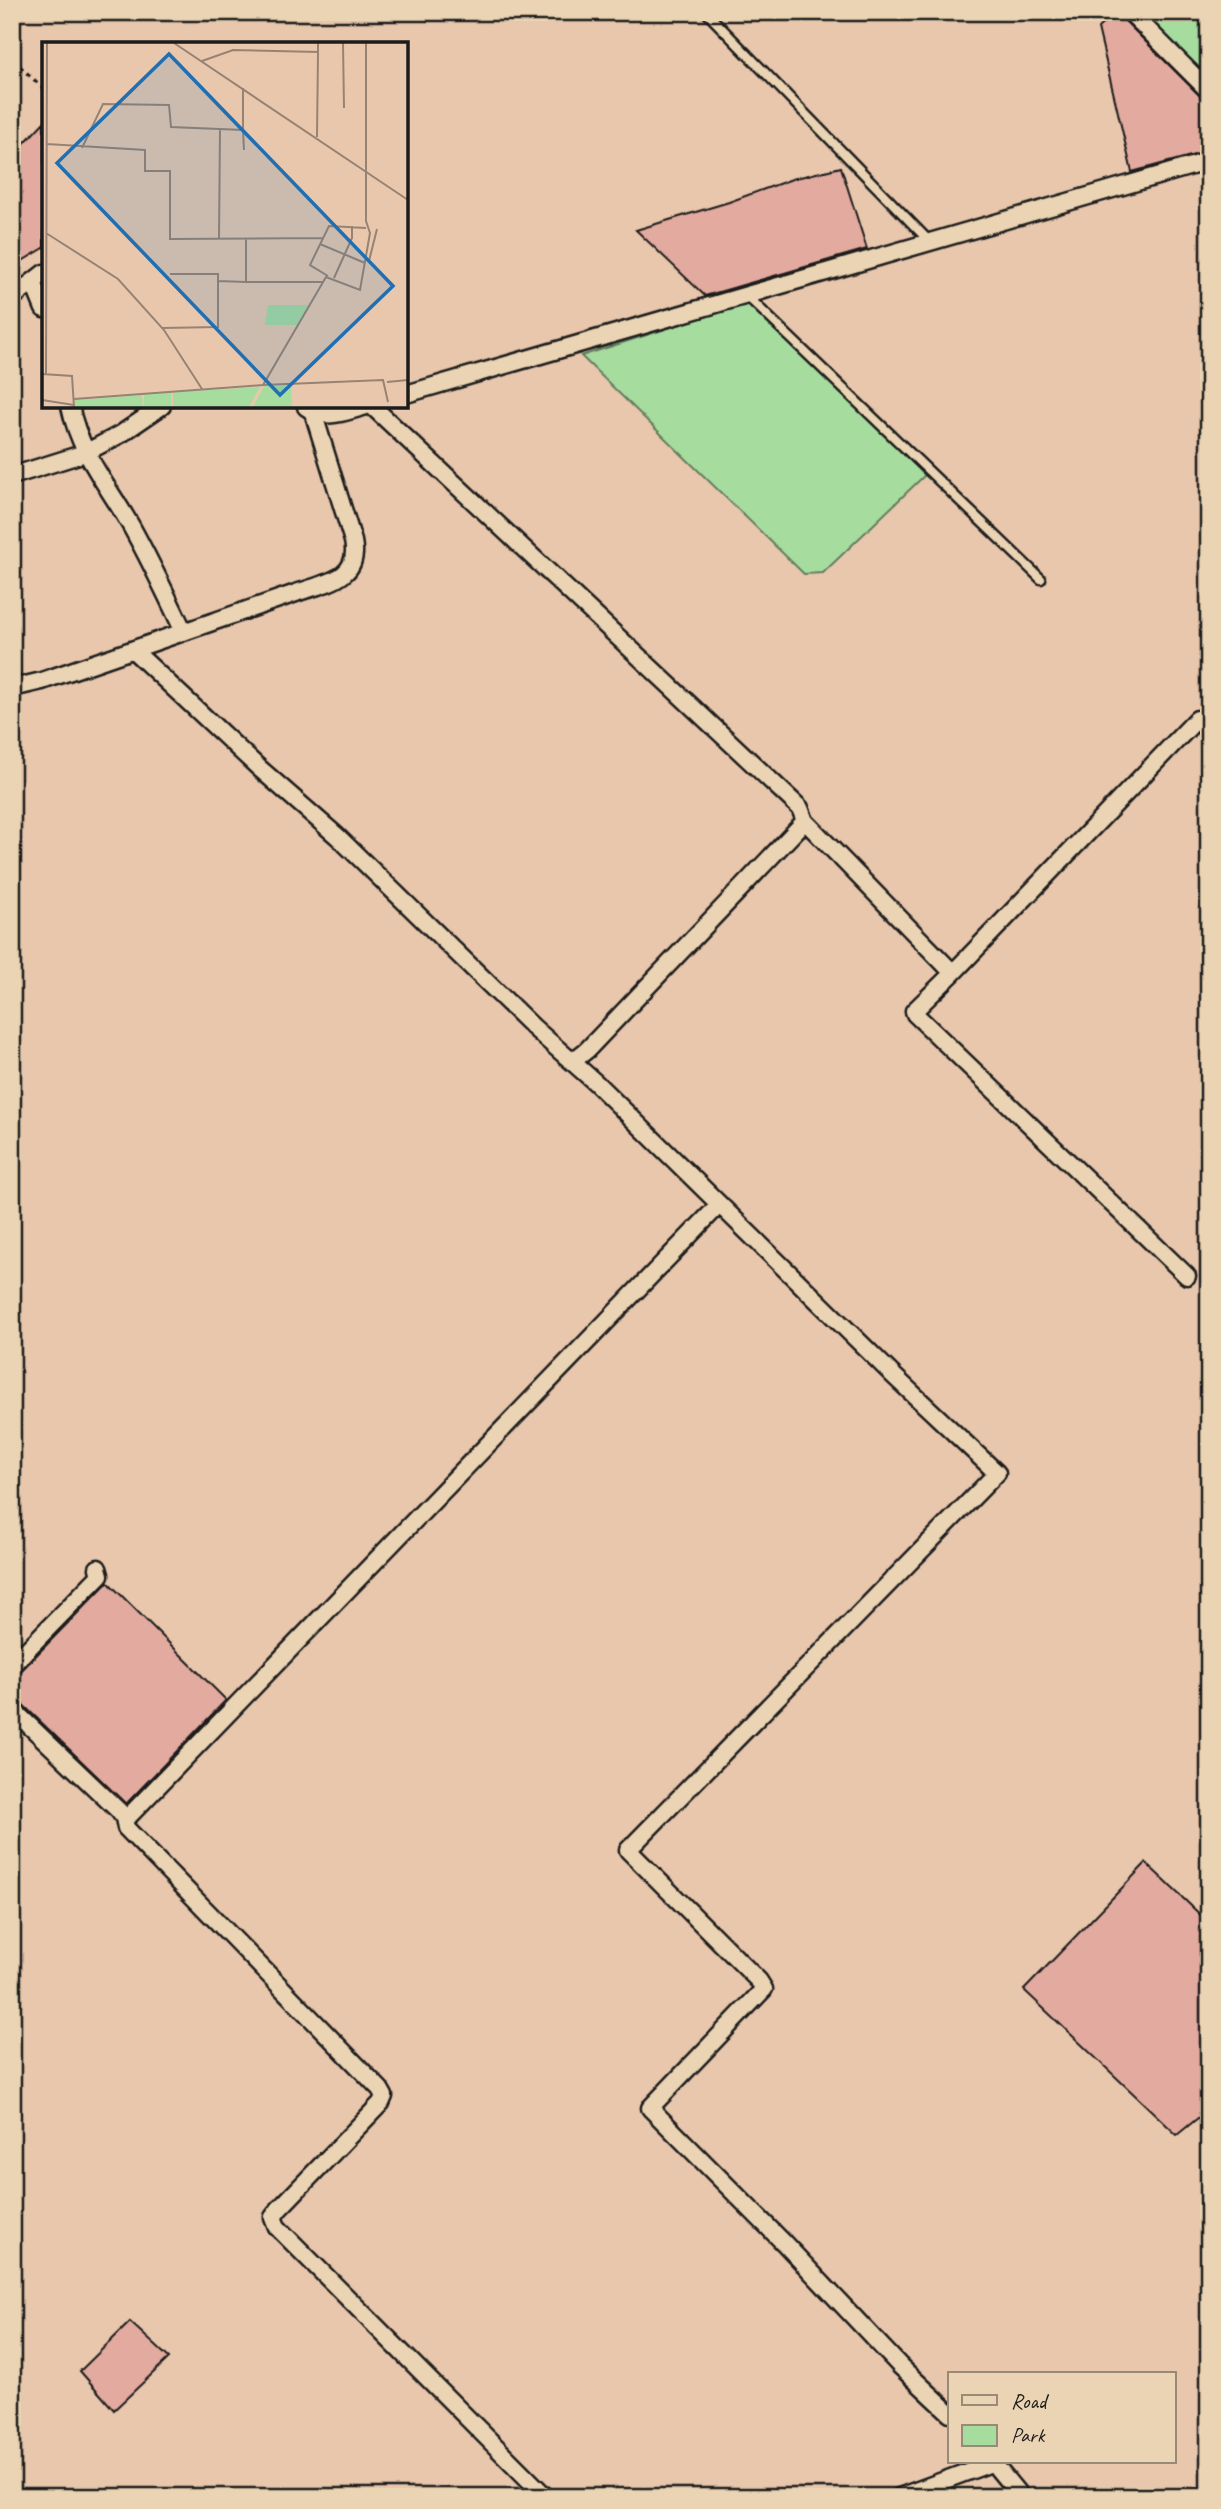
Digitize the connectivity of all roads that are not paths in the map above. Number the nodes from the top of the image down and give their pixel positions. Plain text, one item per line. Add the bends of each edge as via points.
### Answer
1 (706, 12) edge
2 (1130, 12) edge
3 (1209, 91) edge
4 (1209, 161) edge
5 (931, 243) junction
6 (38, 278) edge
7 (747, 296) junction
8 (12, 298) edge
9 (42, 299) edge
10 (408, 393) edge
11 (70, 408) edge
12 (159, 408) edge
13 (358, 408) edge
14 (374, 408) edge
15 (309, 409) edge
16 (85, 453) junction
17 (12, 476) edge
18 (1041, 579) dead end
19 (184, 632) junction
20 (133, 650) junction
21 (12, 683) edge
22 (1209, 731) edge
23 (805, 821) junction
24 (953, 973) junction
25 (573, 1061) junction
26 (719, 1205) junction
27 (1187, 1276) dead end
28 (98, 1569) dead end
29 (12, 1665) edge
30 (12, 1709) edge
31 (124, 1818) junction
32 (948, 2411) edge
33 (990, 2464) edge
34 (996, 2464) edge
35 (546, 2497) edge
36 (899, 2497) edge
37 (1021, 2497) edge

1 - 5 lane
2 - 3 street
4 - 5 street
5 - 7 street
6 - 8 street
6 - 9 street
7 - 10 street
7 - 18 lane
11 - 16 street
12 - 16 street
13 - 15 street via 332,414
14 - 23 street via 800,807
15 - 19 street via 353,541 356,554 351,568 335,579
16 - 17 street
16 - 19 street via 130,524
19 - 20 street
20 - 21 street via 30,685
20 - 25 street
22 - 24 street via 1197,719
23 - 24 street
23 - 25 street
24 - 27 street via 915,1014
25 - 26 street
26 - 31 street
26 - 32 street via 997,1473 628,1850 764,1989 650,2108
28 - 29 street via 100,1574
30 - 31 street
31 - 35 street via 126,1828 384,2096 279,2209 273,2217 276,2227
33 - 36 street
34 - 37 street

